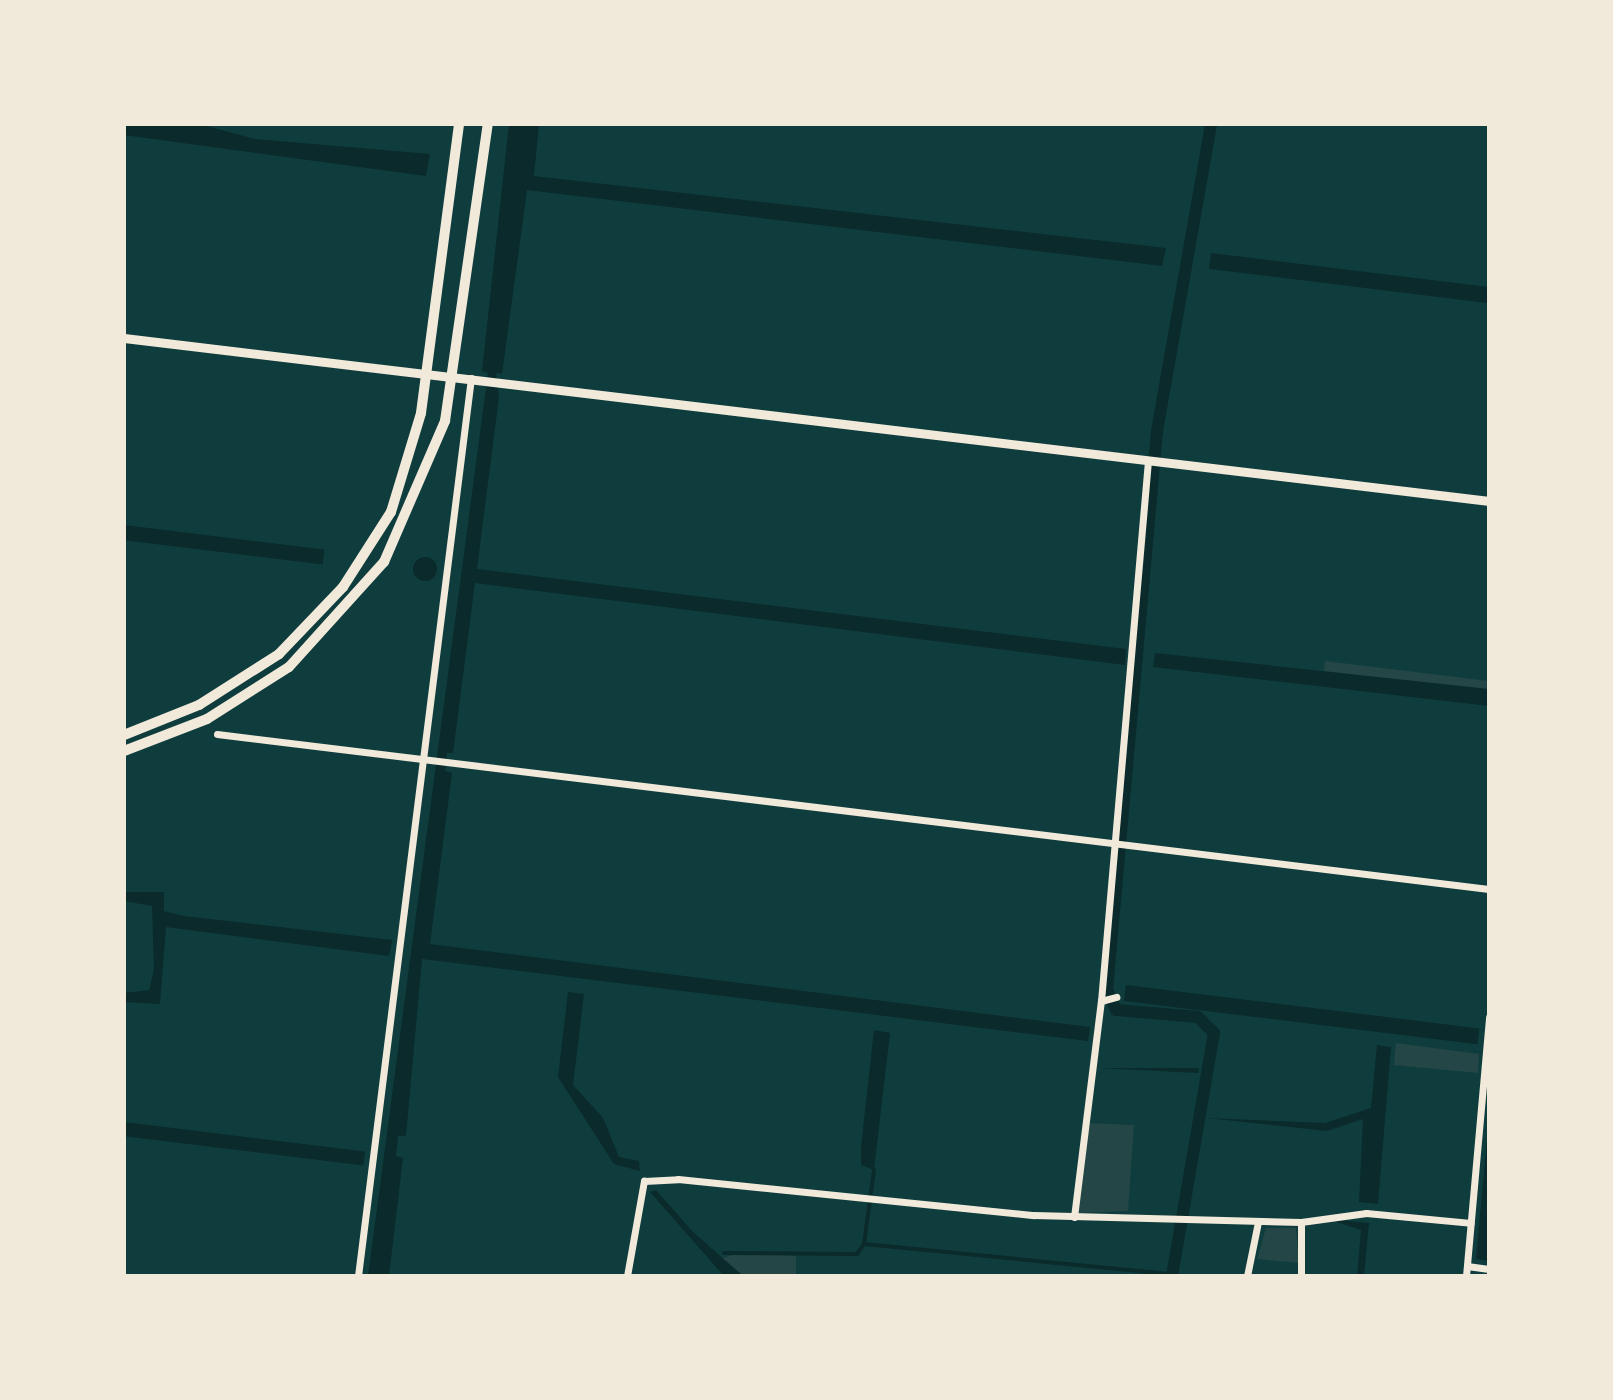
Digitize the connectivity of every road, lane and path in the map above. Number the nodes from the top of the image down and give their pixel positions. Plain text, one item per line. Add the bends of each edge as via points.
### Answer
1 (459, 124) edge
2 (488, 124) edge
3 (124, 338) edge
4 (428, 373) junction
5 (456, 377) junction
6 (471, 378) junction
7 (1148, 461) junction
8 (1489, 501) edge
9 (217, 734) dead end
10 (124, 735) edge
11 (124, 751) edge
12 (422, 759) junction
13 (1114, 844) junction
14 (1489, 889) edge
15 (1116, 997) dead end
16 (1101, 1001) junction
17 (1489, 1017) edge
18 (1074, 1217) junction
19 (1258, 1222) junction
20 (1301, 1222) junction
21 (1471, 1223) junction
22 (1467, 1266) junction
23 (1489, 1269) edge
24 (358, 1276) edge
25 (627, 1276) edge
26 (1247, 1276) edge
27 (1301, 1276) edge
28 (1466, 1276) edge

1 - 4 main road
2 - 5 main road
3 - 4 street
4 - 5 street
4 - 10 main road via 391,512 343,587 279,654 241,682
5 - 6 street
5 - 11 main road via 408,519 346,612 246,698
6 - 7 street
6 - 12 street
7 - 8 street
7 - 13 street
9 - 12 street
12 - 13 street
12 - 24 street
13 - 14 street
13 - 16 street
15 - 16 street
16 - 18 street
17 - 21 street
18 - 19 street via 1188,1215
18 - 25 street via 644,1181
19 - 20 street
19 - 26 street
20 - 21 street via 1366,1213
20 - 27 street
21 - 22 street
22 - 23 street
22 - 28 street

